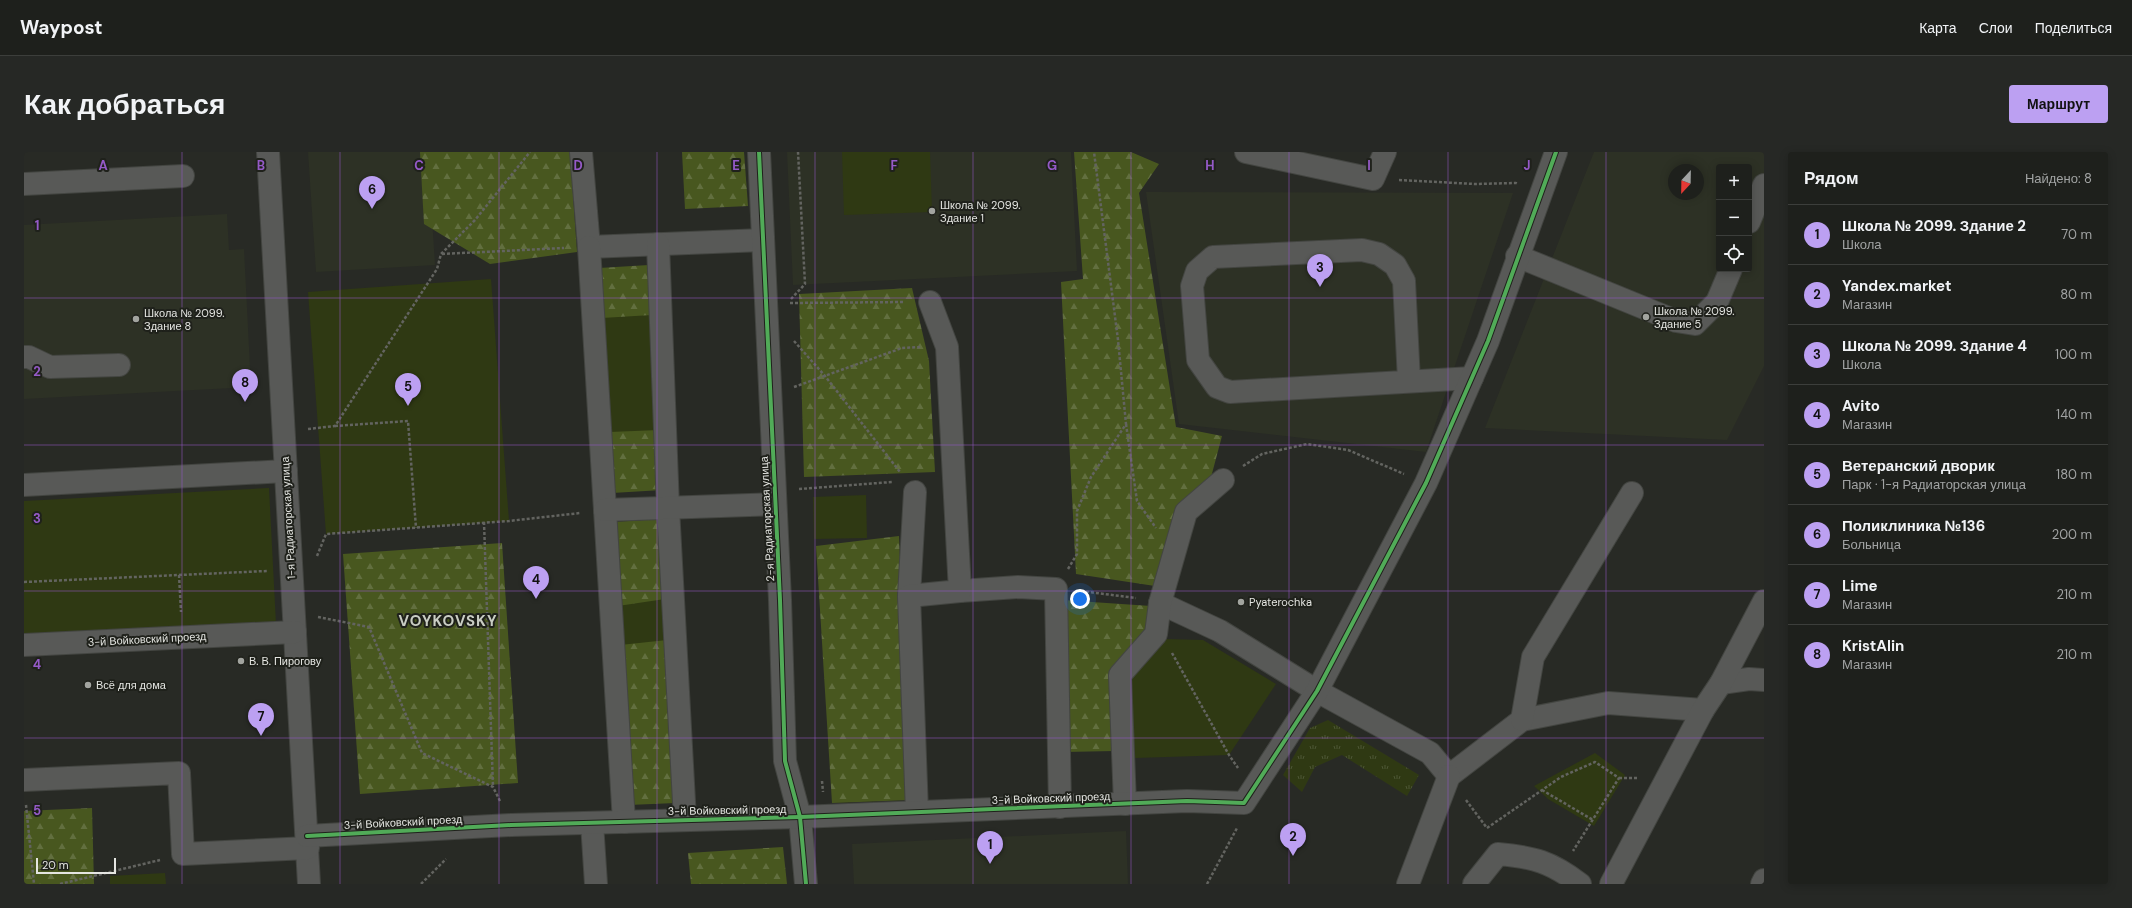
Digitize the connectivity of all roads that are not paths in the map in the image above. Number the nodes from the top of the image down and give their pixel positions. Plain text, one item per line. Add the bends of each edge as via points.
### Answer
1 (268, 152) edge
2 (581, 152) edge
3 (759, 152) edge
4 (1246, 152) edge
5 (1385, 152) edge
6 (1556, 152) edge
7 (183, 176) dead end
8 (24, 184) edge
9 (1764, 185) edge
10 (1752, 215) edge
11 (763, 240) junction
12 (658, 244) junction
13 (589, 247) junction
14 (1517, 256) junction
15 (1729, 272) edge
16 (930, 302) road end
17 (24, 357) edge
18 (119, 365) dead end
19 (1472, 378) junction
20 (1409, 381) junction
21 (286, 471) junction
22 (1223, 480) road end
23 (24, 485) edge
24 (911, 486) road end
25 (1632, 493) dead end
26 (775, 504) junction
27 (668, 508) junction
28 (605, 510) junction
29 (960, 591) junction
30 (909, 596) junction
31 (1764, 601) edge
32 (1160, 603) junction
33 (295, 632) junction
34 (24, 645) edge
35 (1764, 680) edge
36 (1721, 683) junction
37 (1317, 691) junction
38 (1703, 710) junction
39 (1522, 720) junction
40 (1449, 776) junction
41 (24, 789) edge
42 (1125, 804) junction
43 (1060, 807) junction
44 (917, 812) junction
45 (800, 818) junction
46 (685, 820) junction
47 (624, 822) junction
48 (592, 823) junction
49 (307, 842) junction
50 (1764, 880) edge
51 (309, 884) edge
52 (596, 884) edge
53 (806, 884) edge
54 (1408, 884) edge
55 (1474, 884) edge
56 (1580, 884) edge
57 (1611, 884) edge
58 (1762, 884) edge

1 - 21 street, 1-я Радиаторская улица
2 - 13 street
3 - 11 street, 2-я Радиаторская улица
4 - 5 street via 1373,179
6 - 14 street via 1539,204
7 - 8 street
9 - 10 street
11 - 12 street
11 - 26 street, 2-я Радиаторская улица
12 - 13 street
12 - 27 street
13 - 28 street
14 - 15 street via 1676,320 1695,324 1717,302
14 - 19 street via 1488,341
16 - 29 street via 946,347
17 - 18 street via 50,367
19 - 20 street
19 - 37 street via 1426,483
20 - 20 street via 1230,392 1217,387 1198,360 1192,286 1197,271 1213,257 1362,250 1379,254 1395,265 1404,281
21 - 23 street
21 - 33 street, 1-я Радиаторская улица
22 - 32 street via 1186,512
24 - 30 street
25 - 39 street via 1533,657
26 - 27 street
26 - 45 street, 2-я Радиаторская улица via 784,761
27 - 28 street
27 - 46 street
28 - 47 street
29 - 30 street
29 - 43 street via 1018,587 1056,589
30 - 44 street
31 - 36 street
32 - 37 street via 1220,631
32 - 42 street via 1156,634 1120,675
33 - 34 street, 3-й Войковский проезд
33 - 49 street, 1-я Радиаторская улица
35 - 36 street via 1748,678
36 - 38 street
37 - 40 street via 1430,753
37 - 42 street, 3-й Войковский проезд via 1249,796
38 - 39 street via 1608,703
38 - 57 street
39 - 40 street
40 - 54 street
41 - 49 street, 3-й Войковский проезд via 179,772 183,854
42 - 43 street, 3-й Войковский проезд
43 - 44 street, 3-й Войковский проезд
44 - 45 street, 3-й Войковский проезд
45 - 46 street, 3-й Войковский проезд
45 - 53 street, 2-я Радиаторская улица
46 - 47 street, 3-й Войковский проезд
47 - 48 street, 3-й Войковский проезд
48 - 49 street, 3-й Войковский проезд via 511,825
48 - 52 street
49 - 51 street, 1-я Радиаторская улица
50 - 58 street
55 - 56 street via 1498,854 1529,857 1561,870

